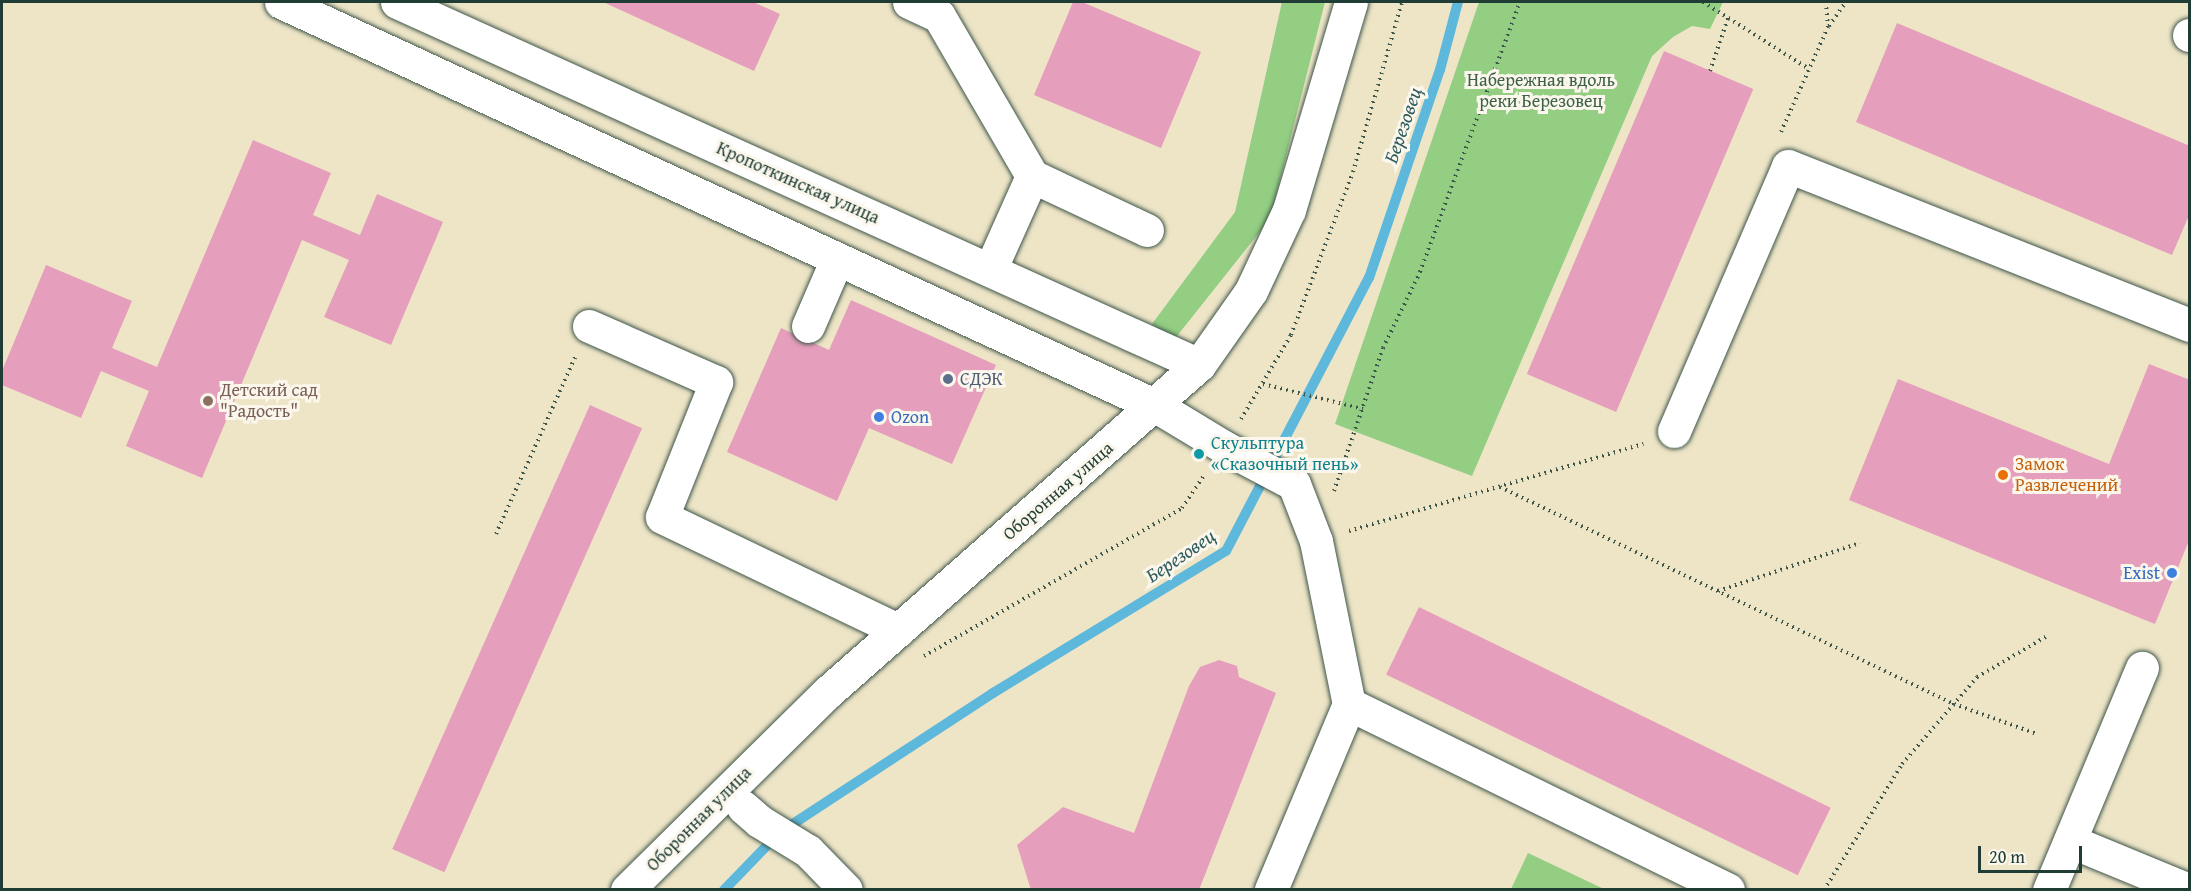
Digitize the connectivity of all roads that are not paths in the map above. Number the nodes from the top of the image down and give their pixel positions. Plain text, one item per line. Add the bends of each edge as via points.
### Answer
1 (281, 2) edge
2 (397, 2) edge
3 (909, 2) edge
4 (1351, 2) edge
5 (1032, 176) junction
6 (1147, 230) dead end
7 (837, 259) junction
8 (990, 270) junction
9 (2190, 325) edge
10 (589, 326) road end
11 (808, 326) dead end
12 (1199, 365) junction
13 (1156, 406) junction
14 (1660, 433) road end
15 (898, 630) junction
16 (2142, 668) dead end
17 (1349, 704) junction
18 (743, 807) dead end
19 (2070, 841) junction
20 (627, 890) edge
21 (846, 890) edge
22 (1271, 890) edge
23 (1728, 890) edge
24 (2049, 890) edge
25 (2189, 890) edge

1 - 7 street
2 - 8 street, Кропоткинская улица
3 - 5 street via 939,16
4 - 12 street, Оборонная улица via 1289,210 1251,291
5 - 6 street
5 - 8 street
7 - 11 street
7 - 13 street
8 - 12 street, Кропоткинская улица
9 - 14 street via 1788,166
10 - 15 street via 716,382 662,517
12 - 13 street, Оборонная улица
13 - 15 street, Оборонная улица
13 - 17 street via 1294,484 1316,541
15 - 20 street, Оборонная улица via 829,691
16 - 19 street
17 - 22 street
17 - 23 street
18 - 21 street via 808,851
19 - 24 street
19 - 25 street

